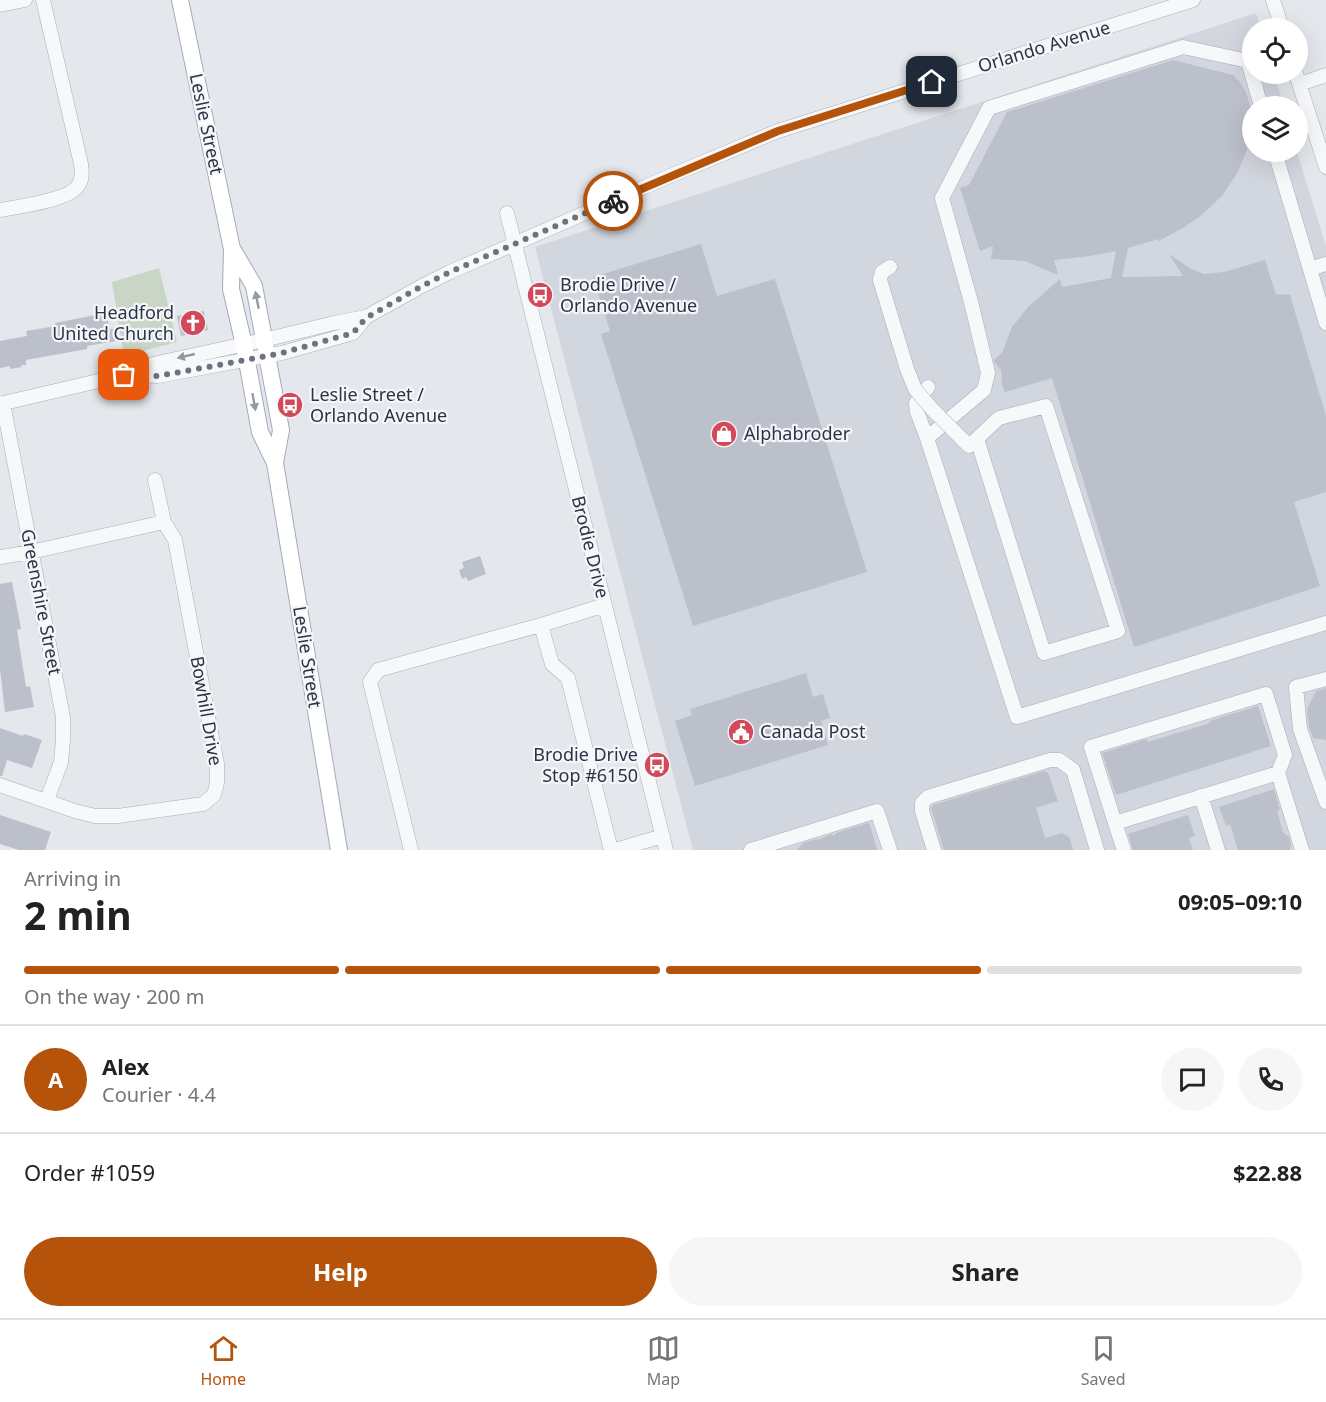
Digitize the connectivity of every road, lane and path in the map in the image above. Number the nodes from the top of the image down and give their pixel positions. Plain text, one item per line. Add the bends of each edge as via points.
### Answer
1 (25, 0) edge
2 (43, 0) edge
3 (180, 0) edge
4 (1193, 0) edge
5 (1273, 0) edge
6 (0, 5) edge
7 (1279, 18) edge
8 (1326, 75) edge
9 (1308, 78) edge
10 (1300, 84) edge
11 (1258, 96) edge
12 (1278, 162) edge
13 (1326, 167) edge
14 (0, 210) edge
15 (507, 213) dead end
16 (515, 244) junction
17 (232, 249) junction
18 (1326, 264) edge
19 (890, 267) dead end
20 (1310, 269) junction
21 (1326, 323) edge
22 (266, 348) junction
23 (245, 352) junction
24 (927, 387) dead end
25 (1, 404) edge
26 (932, 433) junction
27 (970, 439) junction
28 (275, 463) junction
29 (155, 480) dead end
30 (164, 522) junction
31 (31, 552) junction
32 (0, 557) edge
33 (605, 605) junction
34 (1326, 622) edge
35 (541, 625) junction
36 (1326, 679) edge
37 (1278, 772) junction
38 (0, 785) edge
39 (1201, 796) junction
40 (47, 800) junction
41 (1326, 802) edge
42 (1115, 823) junction
43 (665, 843) edge
44 (339, 850) edge
45 (411, 850) edge
46 (613, 850) edge
47 (751, 850) edge
48 (890, 850) edge
49 (934, 850) edge
50 (1097, 850) edge
51 (1124, 850) edge
52 (1218, 850) edge
53 (1302, 850) edge

1 - 6 street
2 - 14 street via 82,176 77,188 66,195
3 - 17 main road, Leslie Street
4 - 16 street, Orlando Avenue via 778,131
5 - 7 street
8 - 9 street
10 - 13 street
11 - 26 street via 1248,61 1183,46 989,108 942,198 988,373 984,390
12 - 20 street
15 - 16 street, Brodie Drive
16 - 22 street, Orlando Avenue via 422,286 366,318 353,333
16 - 33 street, Brodie Drive
22 -> 17 main road, Leslie Street via 254,286
17 - 23 main road, Leslie Street via 231,289
18 - 20 street
19 - 27 street, bridge via 882,272 880,280 915,389 932,409
20 - 21 street
22 - 23 street, Orlando Avenue
22 - 28 main road, Leslie Street via 281,430
23 - 25 street, Orlando Avenue via 153,364 124,375
23 -> 28 main road, Leslie Street via 260,432
24 - 26 street via 916,403
25 - 31 street, Greenshire Street
26 - 34 street via 1017,717
27 - 27 street via 999,418 1046,406 1118,631 1044,653
28 - 44 main road, Leslie Street
29 - 30 street, Bowhill Drive
30 - 31 street
30 - 40 street, Bowhill Drive via 175,540 217,764 214,795 203,804 118,816 95,816
31 - 32 street
31 - 40 street, Greenshire Street via 63,717 61,762
33 - 35 street
33 - 43 street, Brodie Drive
35 - 45 street via 378,670 370,682
35 - 46 street via 552,664 568,678
36 - 41 street via 1296,687 1300,729
37 - 39 street
37 - 42 street via 1285,755 1266,694 1091,747
37 - 53 street
38 - 40 street, Bowhill Drive
39 - 42 street
39 - 52 street
42 - 51 street
43 - 46 street
47 - 48 street via 877,811
49 - 50 street via 921,811 928,797 1050,760 1059,760 1073,770

